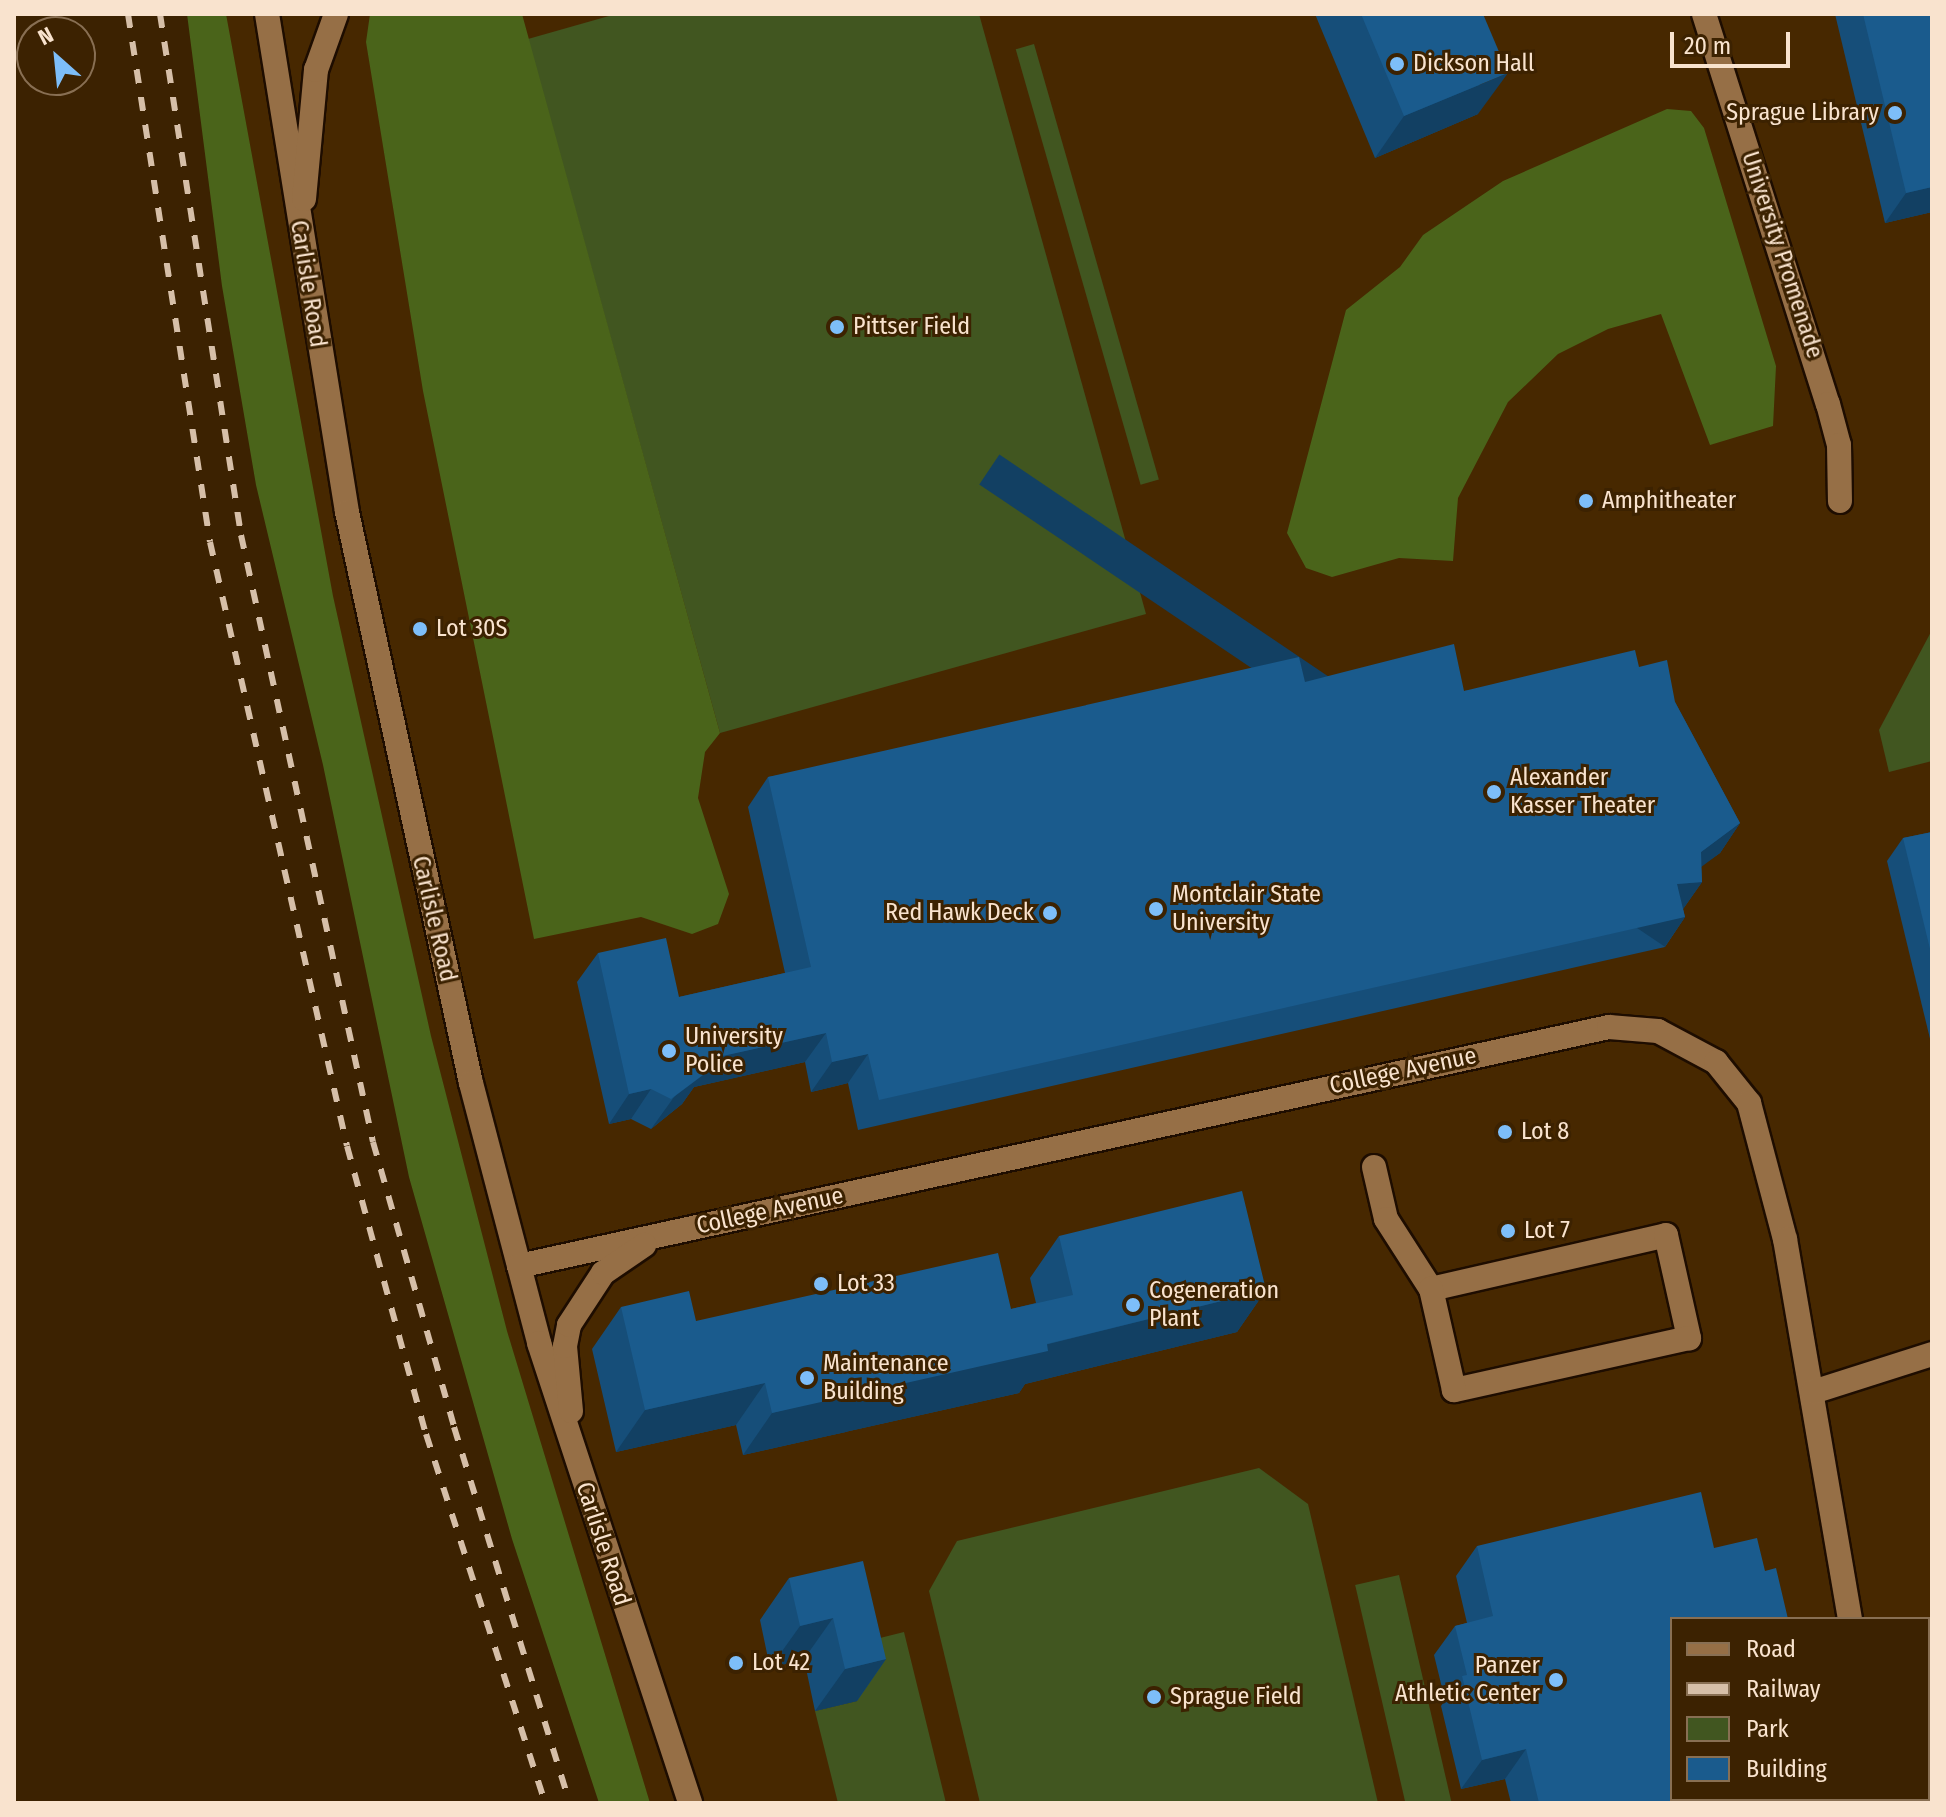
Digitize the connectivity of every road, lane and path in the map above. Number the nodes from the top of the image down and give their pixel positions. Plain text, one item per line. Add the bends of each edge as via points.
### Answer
1 (267, 14) edge
2 (336, 14) edge
3 (1704, 14) edge
4 (301, 237) junction
5 (1840, 501) dead end
6 (1374, 1167) dead end
7 (661, 1235) junction
8 (519, 1266) junction
9 (1431, 1289) junction
10 (1932, 1354) edge
11 (1813, 1392) junction
12 (575, 1458) junction
13 (1850, 1617) edge
14 (690, 1803) edge

1 - 4 street, Carlisle Road
2 - 4 street via 316,70
3 - 5 street, University Promenade via 1828,404 1839,445
4 - 8 street, Carlisle Road via 347,512 396,753 471,1083
6 - 9 street via 1386,1219
7 - 8 street, College Avenue
7 - 11 street, College Avenue via 1609,1027 1658,1031 1716,1062 1749,1103 1785,1239
7 - 12 street via 603,1273 569,1325 565,1346
8 - 12 street, Carlisle Road
9 - 9 street via 1666,1235 1689,1338 1454,1390
10 - 11 street
11 - 13 street, College Avenue
12 - 14 street, Carlisle Road

